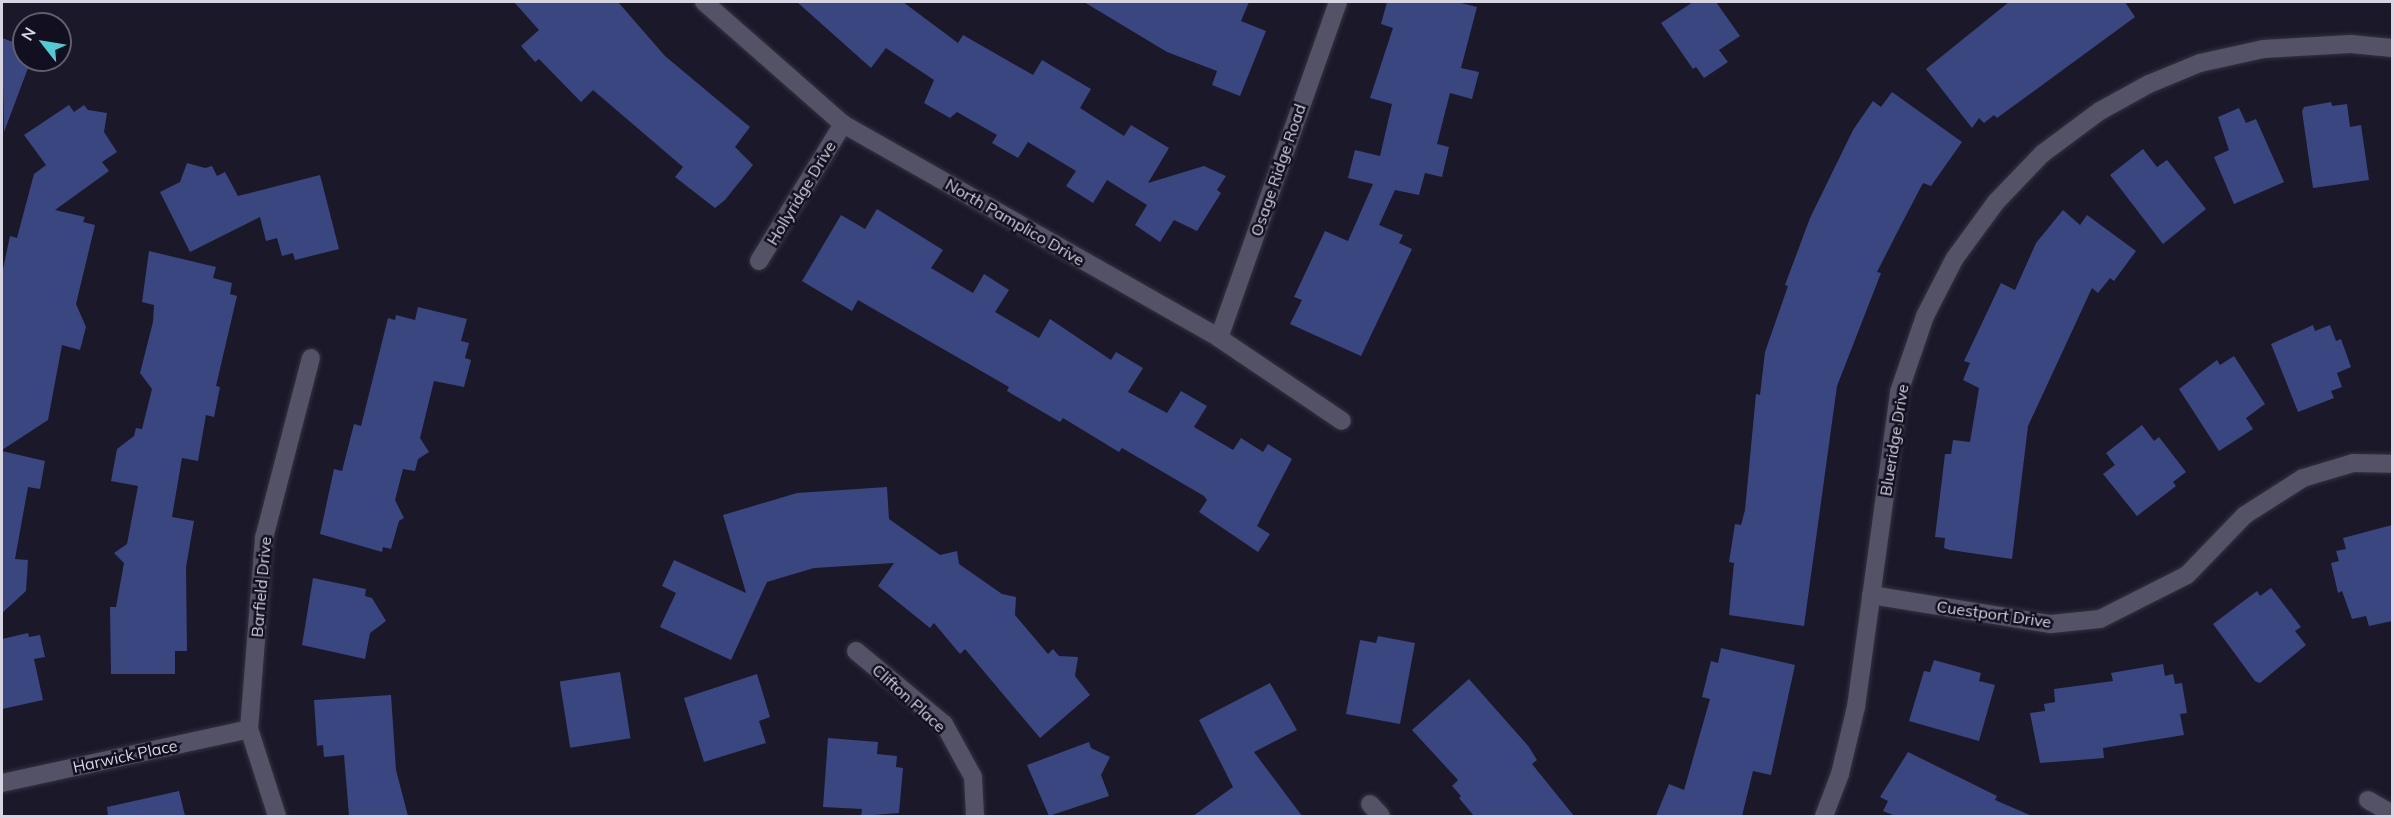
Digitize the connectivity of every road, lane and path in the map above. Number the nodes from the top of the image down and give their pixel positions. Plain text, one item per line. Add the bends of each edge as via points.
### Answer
1 (704, 2) edge
2 (1338, 2) edge
3 (2392, 48) edge
4 (843, 124) junction
5 (759, 261) dead end
6 (1219, 338) junction
7 (311, 358) dead end
8 (1341, 421) dead end
9 (2392, 464) edge
10 (1871, 595) junction
11 (856, 651) dead end
12 (249, 729) junction
13 (2, 783) edge
14 (2368, 800) dead end
15 (2392, 814) edge
16 (277, 816) edge
17 (975, 816) edge
18 (1824, 816) edge

1 - 4 street, North Pamplico Drive
2 - 6 street, Osage Ridge Road
3 - 10 street, Blueridge Drive via 2351,44 2263,49 2200,63 2149,84 2100,111 2042,154 1996,202 1955,258 1925,316 1899,392
4 - 5 street, Hollyridge Drive
4 - 6 street, North Pamplico Drive
6 - 8 street, North Pamplico Drive
7 - 12 street, Barfield Drive via 264,538
9 - 10 street, Cuestport Drive via 2353,463 2303,478 2245,515 2187,575 2100,619 2051,624
10 - 18 street, Blueridge Drive via 1856,707 1840,774
11 - 17 street, Clifton Place via 944,724 974,777
12 - 13 street, Harwick Place
12 - 16 street, Barfield Drive
14 - 15 street

